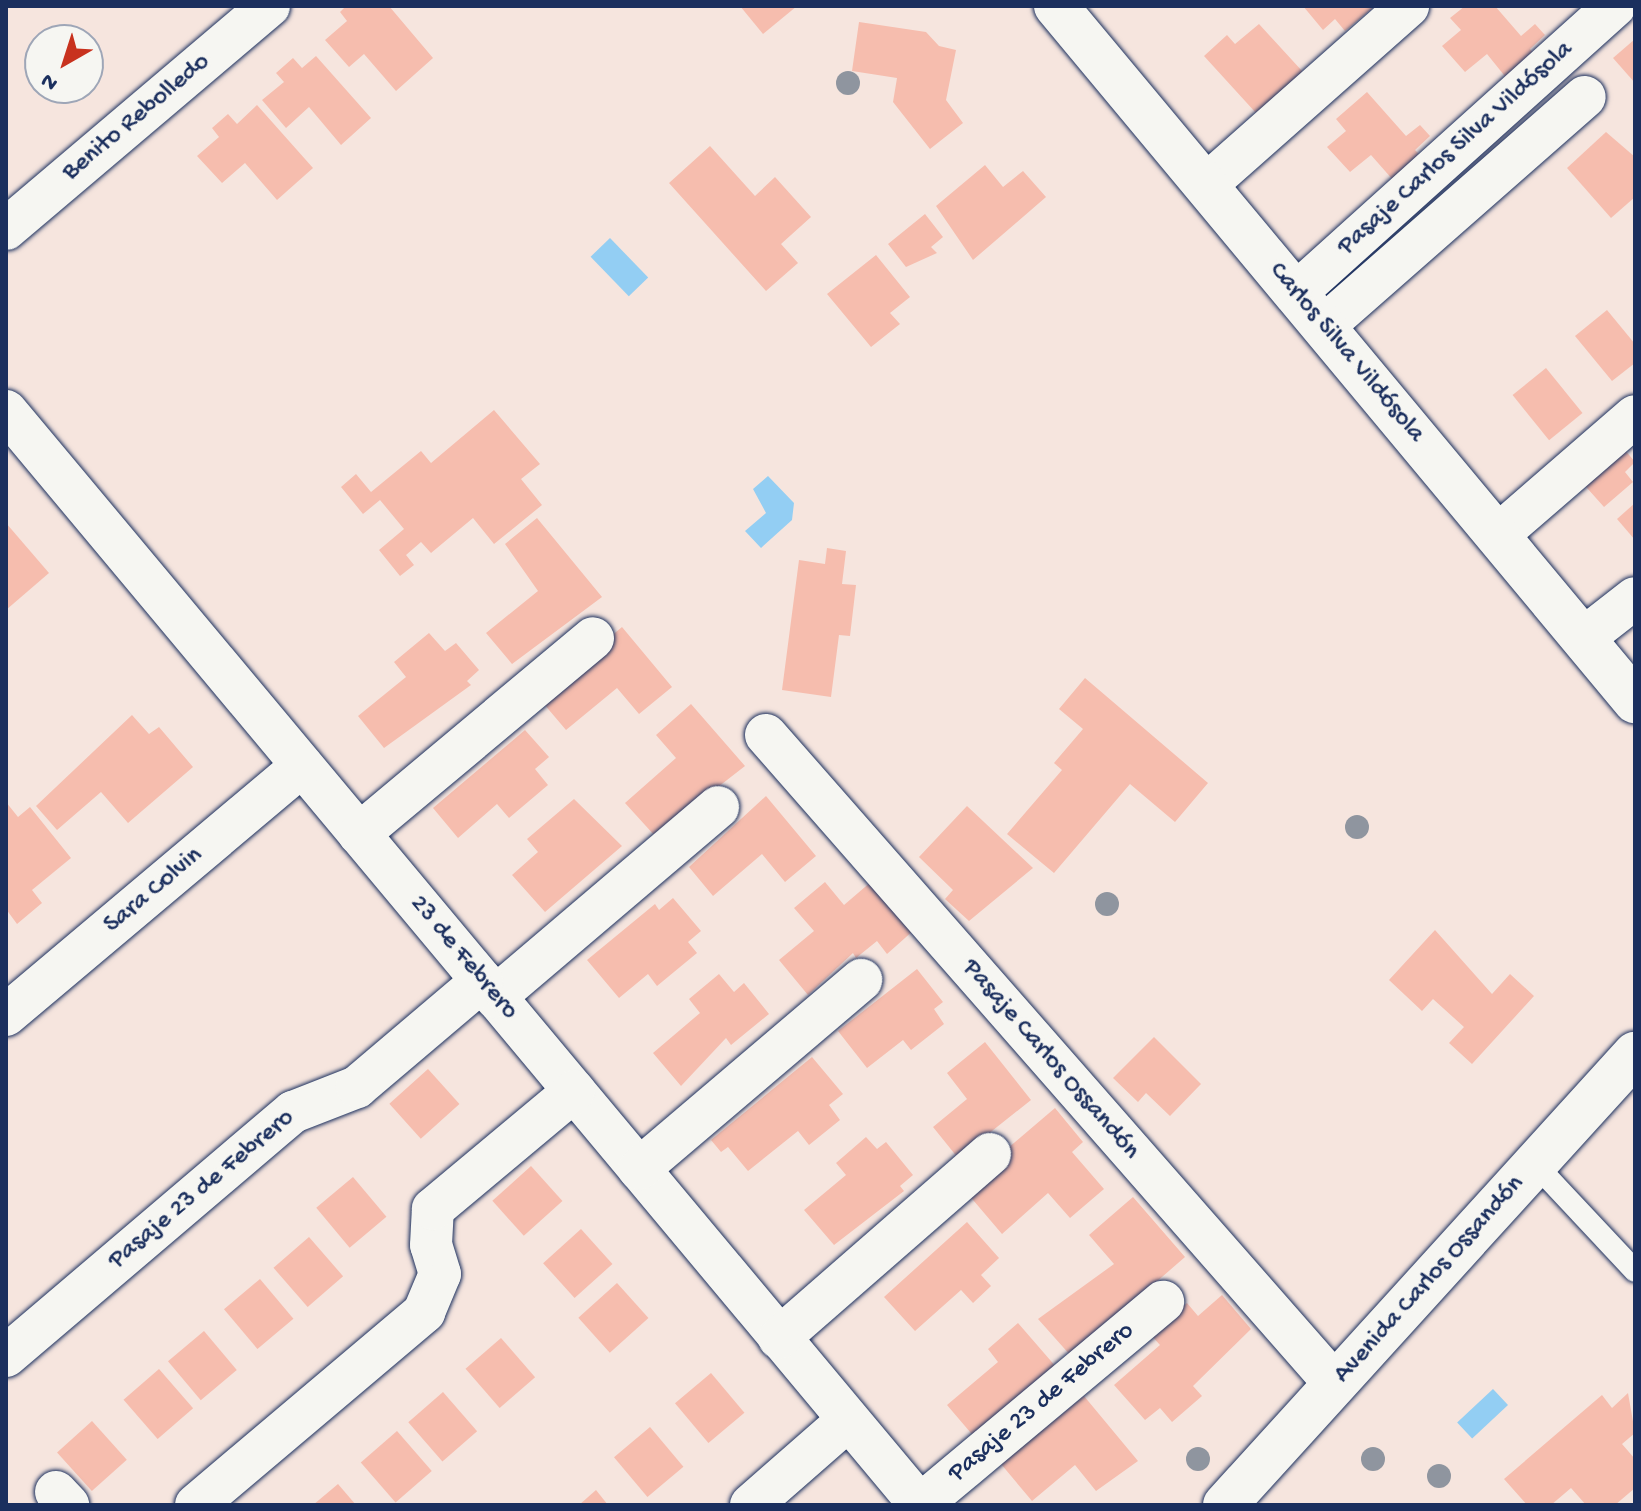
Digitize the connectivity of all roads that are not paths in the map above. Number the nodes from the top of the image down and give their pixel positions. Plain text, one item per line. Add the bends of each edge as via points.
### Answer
1 (269, 6) edge
2 (1056, 6) edge
3 (1408, 6) edge
4 (1615, 6) edge
5 (1585, 97) dead end
6 (1206, 185) junction
7 (6, 229) edge
8 (1296, 293) junction
9 (1324, 326) junction
10 (6, 411) edge
11 (1635, 416) edge
12 (1499, 534) junction
13 (1635, 598) edge
14 (1585, 637) junction
15 (593, 638) dead end
16 (1635, 701) edge
17 (766, 735) dead end
18 (302, 766) junction
19 (718, 807) dead end
20 (359, 834) junction
21 (861, 980) dead end
22 (489, 989) junction
23 (6, 1015) edge
24 (1635, 1054) edge
25 (574, 1091) junction
26 (990, 1154) dead end
27 (1535, 1164) junction
28 (639, 1169) junction
29 (1635, 1271) edge
30 (1163, 1302) dead end
31 (779, 1338) junction
32 (6, 1356) edge
33 (1335, 1384) junction
34 (848, 1420) junction
35 (196, 1505) edge
36 (751, 1505) edge
37 (920, 1505) edge
38 (1225, 1505) edge

1 - 7 street, Benito Rebolledo
2 - 6 street, Carlos Silva Vildósola
3 - 6 street
4 - 8 street, Pasaje Carlos Silva Vildósola
5 - 9 street, Pasaje Carlos Silva Vildósola
6 - 8 street, Carlos Silva Vildósola
8 - 9 street, Carlos Silva Vildósola
9 - 12 street, Carlos Silva Vildósola
10 - 18 street, 23 de Febrero
11 - 12 street
12 - 14 street, Carlos Silva Vildósola
13 - 14 street
14 - 16 street, Carlos Silva Vildósola
15 - 20 street
17 - 33 street, Pasaje Carlos Ossandón
18 - 20 street, 23 de Febrero
18 - 23 street, Sara Colvin
19 - 22 street, Pasaje 23 de Febrero
20 - 22 street, 23 de Febrero
21 - 28 street
22 - 25 street, 23 de Febrero
22 - 32 street, Pasaje 23 de Febrero via 357,1087 293,1112
24 - 27 street, Avenida Carlos Ossandón
25 - 28 street, 23 de Febrero
25 - 35 street via 433,1209 431,1245 440,1274 424,1312
26 - 31 street
27 - 29 lane
27 - 33 street, Avenida Carlos Ossandón
28 - 31 street, 23 de Febrero
30 - 37 street, Pasaje 23 de Febrero
31 - 34 street, 23 de Febrero
33 - 38 street, Avenida Carlos Ossandón
34 - 36 street
34 - 37 street, 23 de Febrero

